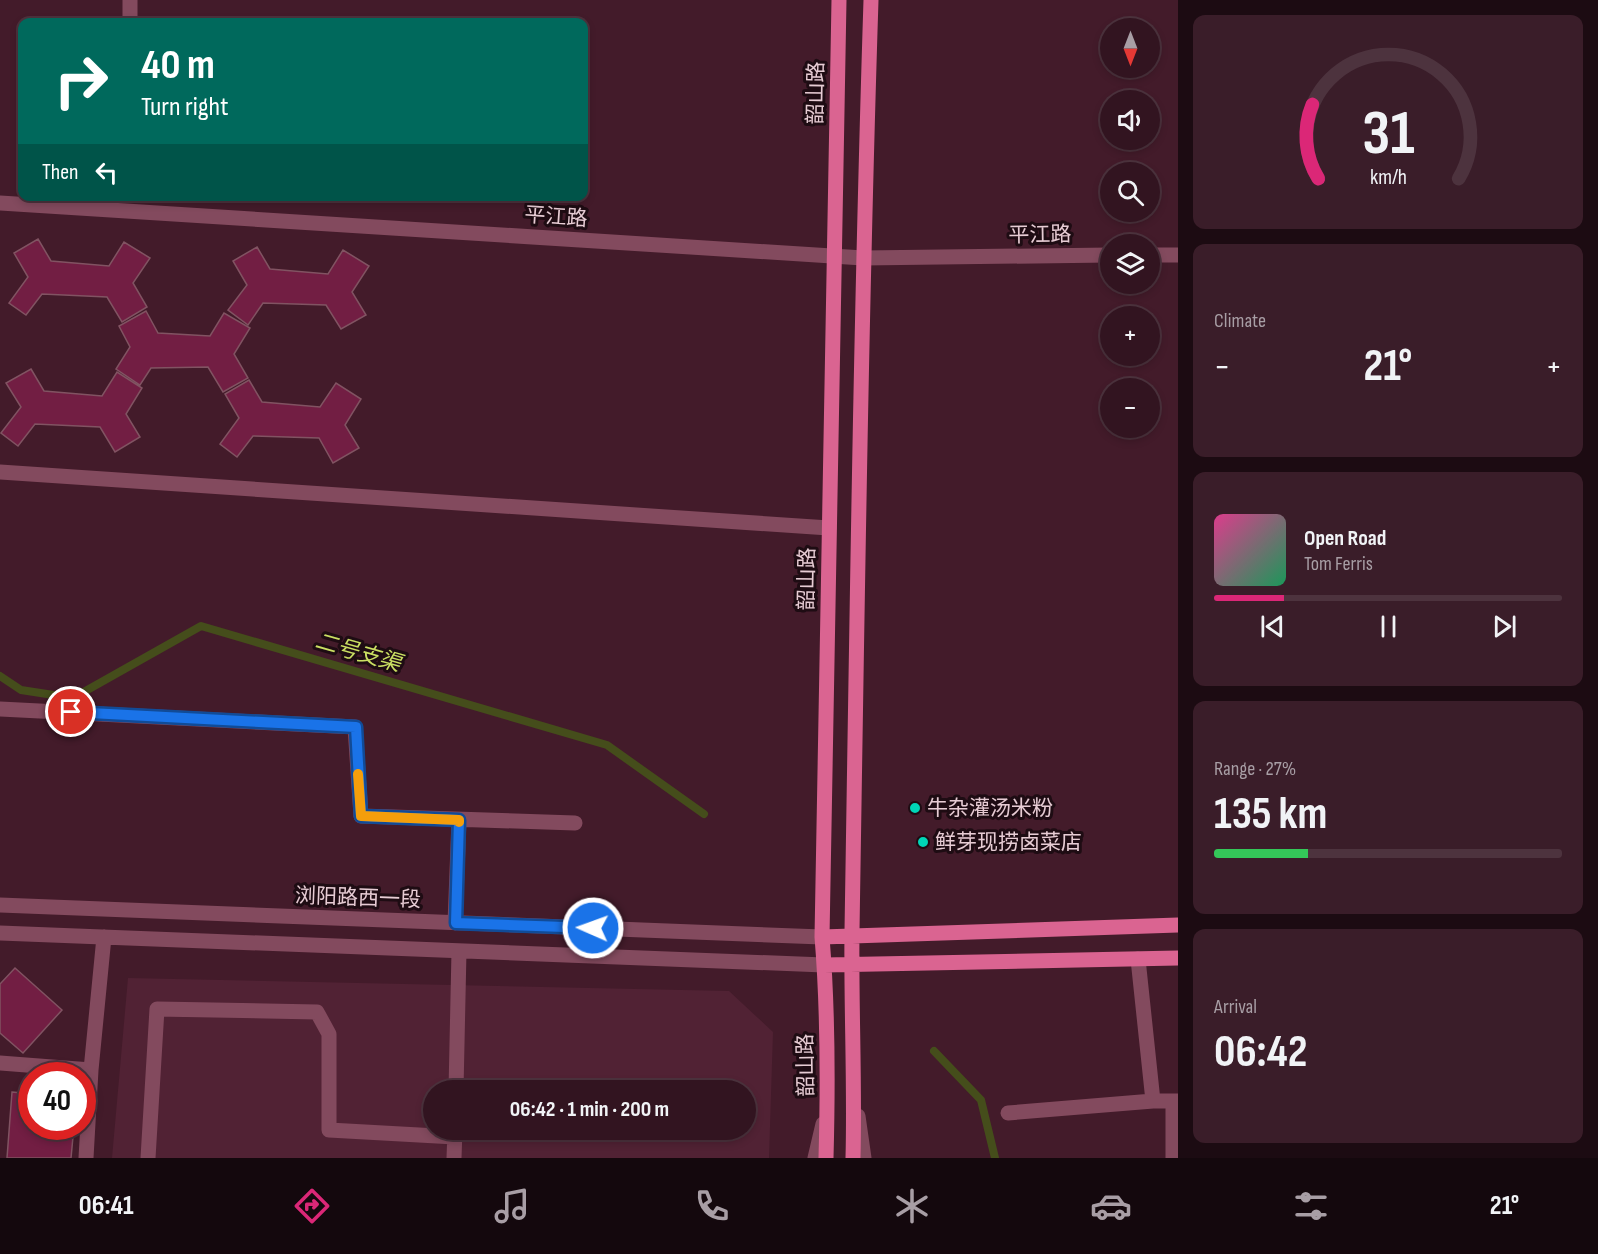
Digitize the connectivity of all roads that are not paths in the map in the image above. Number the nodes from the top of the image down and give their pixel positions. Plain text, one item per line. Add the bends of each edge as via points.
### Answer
1 (129, 0) edge
2 (838, 0) edge
3 (871, 0) edge
4 (130, 18) edge
5 (0, 203) edge
6 (132, 204) edge
7 (834, 255) junction
8 (1100, 255) edge
9 (1160, 255) edge
10 (1178, 255) edge
11 (863, 258) junction
12 (0, 472) edge
13 (829, 528) junction
14 (0, 709) edge
15 (459, 820) junction
16 (575, 823) dead end
17 (0, 905) edge
18 (456, 923) junction
19 (1178, 925) edge
20 (0, 933) edge
21 (104, 937) junction
22 (822, 937) junction
23 (852, 937) junction
24 (459, 951) junction
25 (1178, 958) edge
26 (1138, 959) junction
27 (824, 966) junction
28 (853, 966) junction
29 (93, 1062) edge
30 (0, 1063) edge
31 (18, 1064) edge
32 (456, 1080) edge
33 (855, 1093) junction
34 (1153, 1101) junction
35 (1175, 1101) edge
36 (828, 1106) junction
37 (1008, 1113) dead end
38 (423, 1132) edge
39 (87, 1140) edge
40 (455, 1140) edge
41 (86, 1158) edge
42 (148, 1158) edge
43 (454, 1158) edge
44 (815, 1158) edge
45 (826, 1158) edge
46 (853, 1158) edge
47 (864, 1158) edge
48 (1173, 1158) edge

1 - 4 street
2 - 7 main road, 韶山路
3 - 11 main road
5 - 6 street, 平江路
6 - 7 street, 平江路
7 - 11 street, 平江路
7 - 13 main road, 韶山路
8 - 11 street, 平江路
9 - 10 street
11 - 23 main road
12 - 13 street
13 - 22 main road, 韶山路
14 - 15 street via 356,727 361,816
15 - 16 street
15 - 18 street
17 - 18 street, 浏阳路西一段
18 - 22 street, 浏阳路西一段
19 - 23 main road
20 - 21 street
21 - 24 street
21 - 29 street
22 - 23 main road
22 - 27 main road, 韶山路
23 - 28 main road
24 - 27 street
24 - 32 street
25 - 26 main road
26 - 28 main road
26 - 34 street
27 - 28 main road
27 - 36 main road, 韶山路
28 - 33 main road
30 - 31 street
33 - 46 main road
33 - 47 street
34 - 35 street
34 - 37 street
35 - 48 street
36 - 44 street
36 - 45 main road, 韶山路
38 - 42 street via 329,1131 329,1034 317,1012 157,1009
39 - 41 street
40 - 43 street

